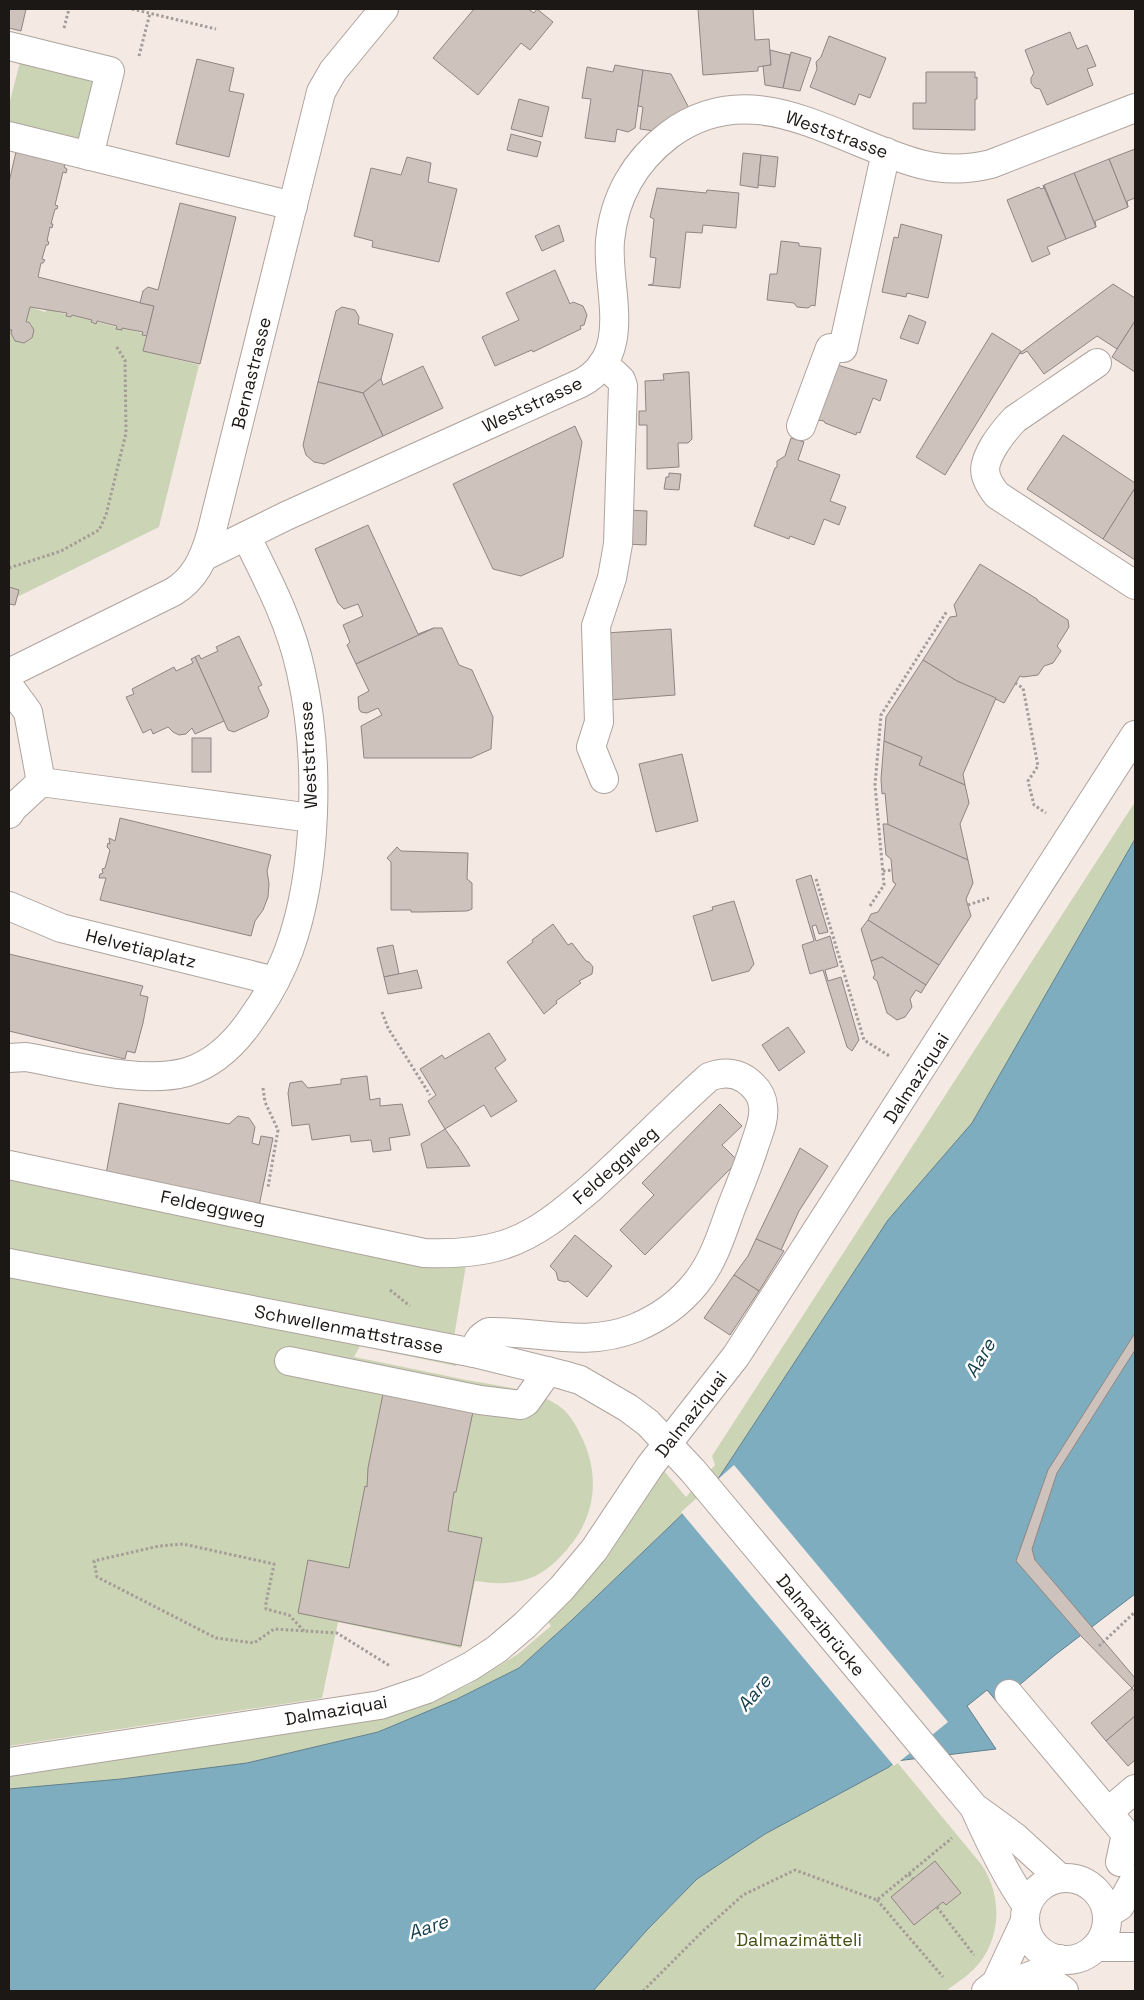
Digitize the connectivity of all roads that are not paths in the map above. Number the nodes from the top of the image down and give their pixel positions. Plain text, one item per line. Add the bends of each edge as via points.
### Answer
1 (384, 9) edge
2 (9, 46) edge
3 (1135, 108) edge
4 (9, 136) edge
5 (886, 152) junction
6 (89, 156) junction
7 (292, 206) junction
8 (603, 363) junction
9 (1096, 363) dead end
10 (801, 426) dead end
11 (246, 536) junction
12 (203, 557) junction
13 (1135, 585) edge
14 (20, 667) edge
15 (9, 686) edge
16 (1135, 735) edge
17 (604, 779) dead end
18 (42, 782) junction
19 (9, 814) edge
20 (312, 818) junction
21 (9, 906) edge
22 (275, 981) junction
23 (9, 1058) edge
24 (9, 1165) edge
25 (9, 1263) edge
26 (474, 1353) junction
27 (289, 1362) dead end
28 (548, 1371) junction
29 (668, 1443) junction
30 (1009, 1694) dead end
31 (9, 1762) edge
32 (1135, 1789) edge
33 (974, 1807) junction
34 (1108, 1812) junction
35 (1130, 1867) edge
36 (1068, 1879) junction
37 (1113, 1910) junction
38 (1026, 1914) junction
39 (1096, 1947) junction
40 (1135, 1947) edge
41 (1062, 1959) junction
42 (1000, 1985) edge
43 (1064, 1991) edge
44 (1068, 1991) edge

1 - 7 street, Bernastrasse via 324,84
2 - 6 street via 110,71
3 - 5 street, Weststrasse via 1010,157 973,168 940,168
4 - 6 street
5 - 8 street, Weststrasse via 802,118 758,110 710,115 690,122 670,135 631,175 617,204 610,240 615,318 610,348
5 - 10 street via 843,348 830,348
6 - 7 street
7 - 12 street, Bernastrasse
8 - 11 street, Weststrasse via 594,375 581,383
8 - 17 street via 623,386 618,544 612,578 595,631 599,722 591,747
9 - 13 street via 1010,424 987,457 985,476 997,494
11 - 12 street, Weststrasse
11 - 20 street, Weststrasse via 284,614 302,673 311,742
12 - 14 street, Bernastrasse via 190,578 173,592
15 - 18 street via 28,712
16 - 29 street, Dalmaziquai via 736,1356
18 - 19 street
18 - 20 street
20 - 22 street, Weststrasse via 308,872 300,910 289,951
21 - 22 street, Helvetiaplatz via 62,928
22 - 23 street via 249,1023 229,1046 209,1062 187,1072 130,1075 26,1057
24 - 26 street, Feldeggweg via 424,1253 462,1253 504,1244 549,1222 617,1164 709,1077 734,1074 755,1087 762,1098 764,1112 748,1165 710,1261 682,1298 662,1315 621,1333 581,1339 489,1332 476,1343
25 - 26 street, Schwellenmattstrasse
26 - 28 street, Schwellenmattstrasse
27 - 28 street via 480,1400 522,1405
28 - 29 street, Schwellenmattstrasse via 580,1380 613,1398
29 - 31 street, Dalmaziquai via 594,1550 525,1626 471,1666 427,1689 380,1705
29 - 33 street, Dalmazibrücke
30 - 34 street
32 - 34 street
33 - 36 street, Dalmazibrücke
33 - 38 street, Dalmazibrücke
34 - 35 street via 1126,1834
35 - 36 street
35 - 37 street
36 - 37 street via 1095,1890
36 - 38 street via 1040,1888 1030,1899
37 - 39 street
38 - 41 street via 1033,1943 1043,1952
38 - 42 street
39 - 40 street
39 - 41 street via 1085,1955
41 - 42 street via 1043,1972
41 - 44 street
42 - 43 street via 1032,1978 1046,1980

